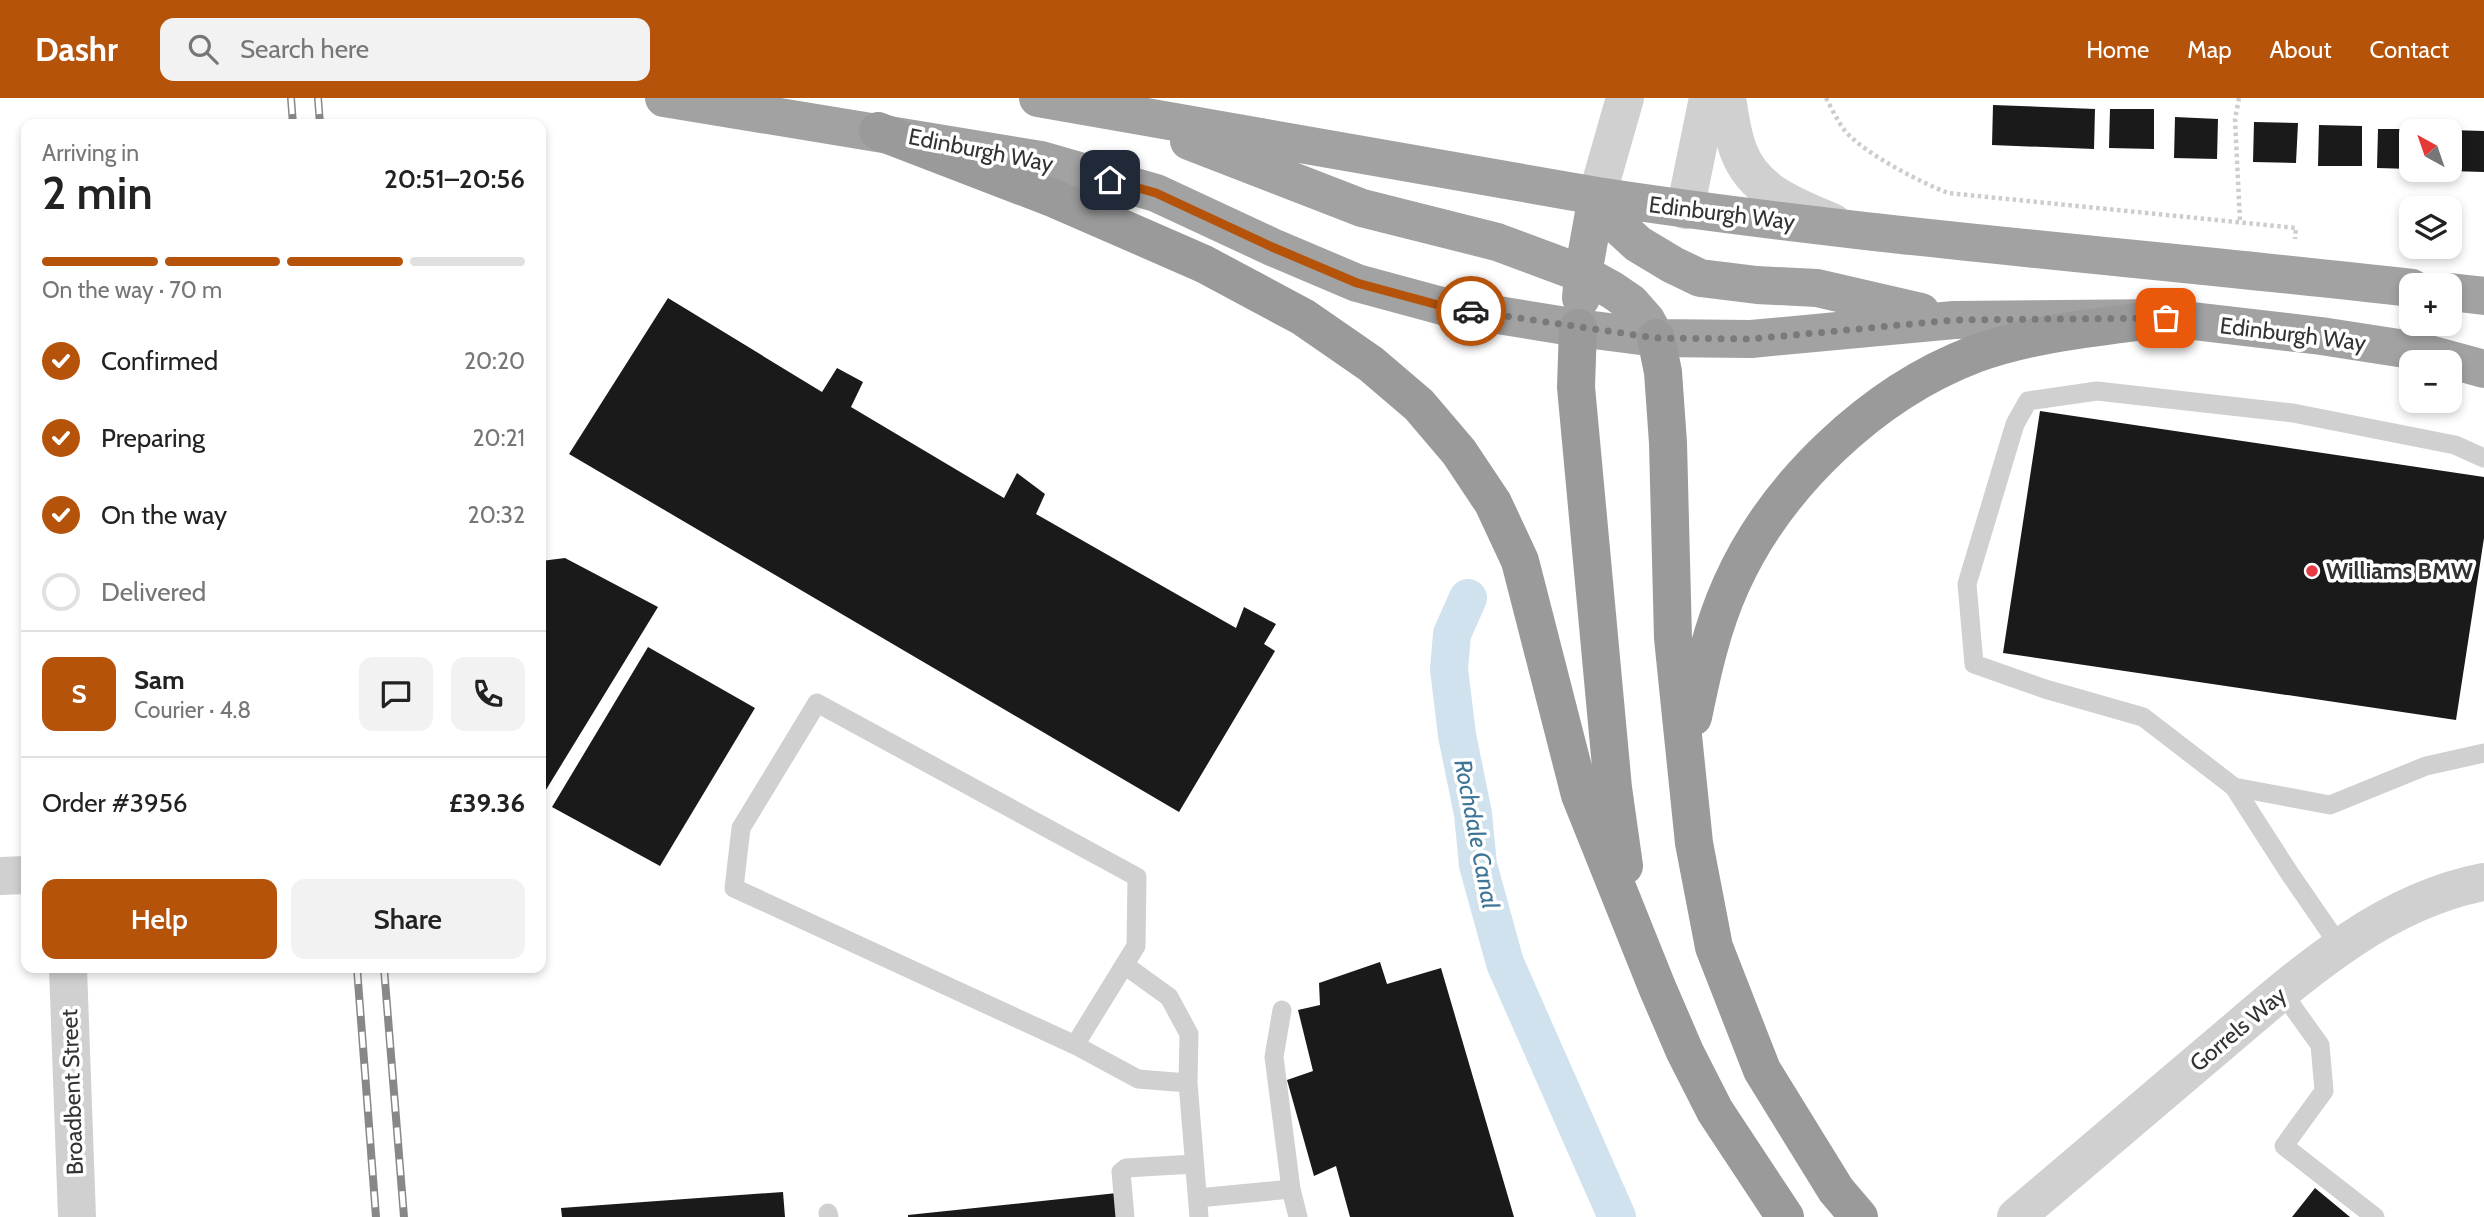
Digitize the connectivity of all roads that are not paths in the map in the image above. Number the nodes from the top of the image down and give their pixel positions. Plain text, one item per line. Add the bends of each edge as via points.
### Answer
1 (664, 98) edge
2 (1038, 98) edge
3 (1625, 98) edge
4 (1708, 98) edge
5 (1727, 98) edge
6 (1108, 110) junction
7 (878, 131) junction
8 (1597, 196) junction
9 (1685, 209) junction
10 (1848, 228) junction
11 (1673, 265) junction
12 (1583, 274) junction
13 (2399, 286) edge
14 (2462, 293) edge
15 (2484, 296) edge
16 (2166, 318) junction
17 (1954, 320) junction
18 (1578, 328) junction
19 (1656, 338) junction
20 (2484, 369) edge
21 (2484, 458) edge
22 (1686, 750) junction
23 (2484, 753) edge
24 (2234, 787) junction
25 (21, 875) edge
26 (0, 876) edge
27 (2484, 882) edge
28 (1633, 924) junction
29 (2341, 948) junction
30 (1126, 966) junction
31 (68, 973) edge
32 (2282, 992) junction
33 (1282, 1010) dead end
34 (1075, 1045) junction
35 (1188, 1083) junction
36 (1194, 1164) junction
37 (1292, 1189) junction
38 (1199, 1208) edge
39 (1780, 1210) edge
40 (77, 1217) edge
41 (1125, 1217) edge
42 (1298, 1217) edge
43 (1859, 1217) edge
44 (2015, 1217) edge
45 (2375, 1217) edge

1 - 7 highway, Edinburgh Way
2 - 6 highway, Edinburgh Way
3 - 8 street
4 - 9 street
5 - 10 street via 1739,152 1749,172 1783,202
6 - 8 highway, Edinburgh Way
6 - 12 highway via 1362,208 1497,242
7 - 18 highway, Edinburgh Way via 1041,160 1156,193 1357,283 1442,306
7 - 28 highway via 1055,199 1204,264 1303,317 1371,364 1419,405 1459,452 1493,503 1520,561 1580,795
8 - 9 highway, Edinburgh Way
8 - 11 highway via 1614,222 1637,244
8 - 12 highway
9 - 10 highway, Edinburgh Way
9 - 11 highway
10 - 13 highway, Edinburgh Way
11 - 17 highway via 1700,278 1817,288
11 - 19 highway
12 - 18 highway
12 - 19 highway via 1631,303
14 - 15 highway
16 - 17 highway, Edinburgh Way
16 - 20 highway, Edinburgh Way via 2405,349
16 - 22 highway via 2032,337 1973,355 1878,406 1806,471 1769,519 1730,587 1703,666
17 - 19 highway, Edinburgh Way via 1751,339
18 - 19 highway, Edinburgh Way
18 - 28 highway via 1576,387 1613,788
19 - 22 highway via 1668,443 1673,638
21 - 24 lane via 2455,445 2292,413 2097,391 2028,401 2015,424 1966,583 1974,664 2143,717
22 - 43 highway via 1694,843 1714,947 1762,1070 1836,1190
23 - 24 lane via 2427,766 2330,805
24 - 29 lane
25 - 26 street
27 - 29 street, Gorrels Way via 2450,888 2369,926
28 - 39 highway via 1685,1052 1715,1111
29 - 32 street, Gorrels Way
30 - 34 lane
30 - 34 lane via 1136,946 1137,877 817,703 741,828 734,888
30 - 35 lane via 1169,997 1189,1034
31 - 40 street, Broadbent Street
32 - 44 street, Gorrels Way
32 - 45 lane via 2320,1045 2324,1091 2284,1146
33 - 37 lane via 1274,1057
34 - 35 lane via 1138,1079
35 - 36 lane
36 - 38 lane
36 - 41 lane via 1126,1168 1121,1172
37 - 38 lane
37 - 42 lane

